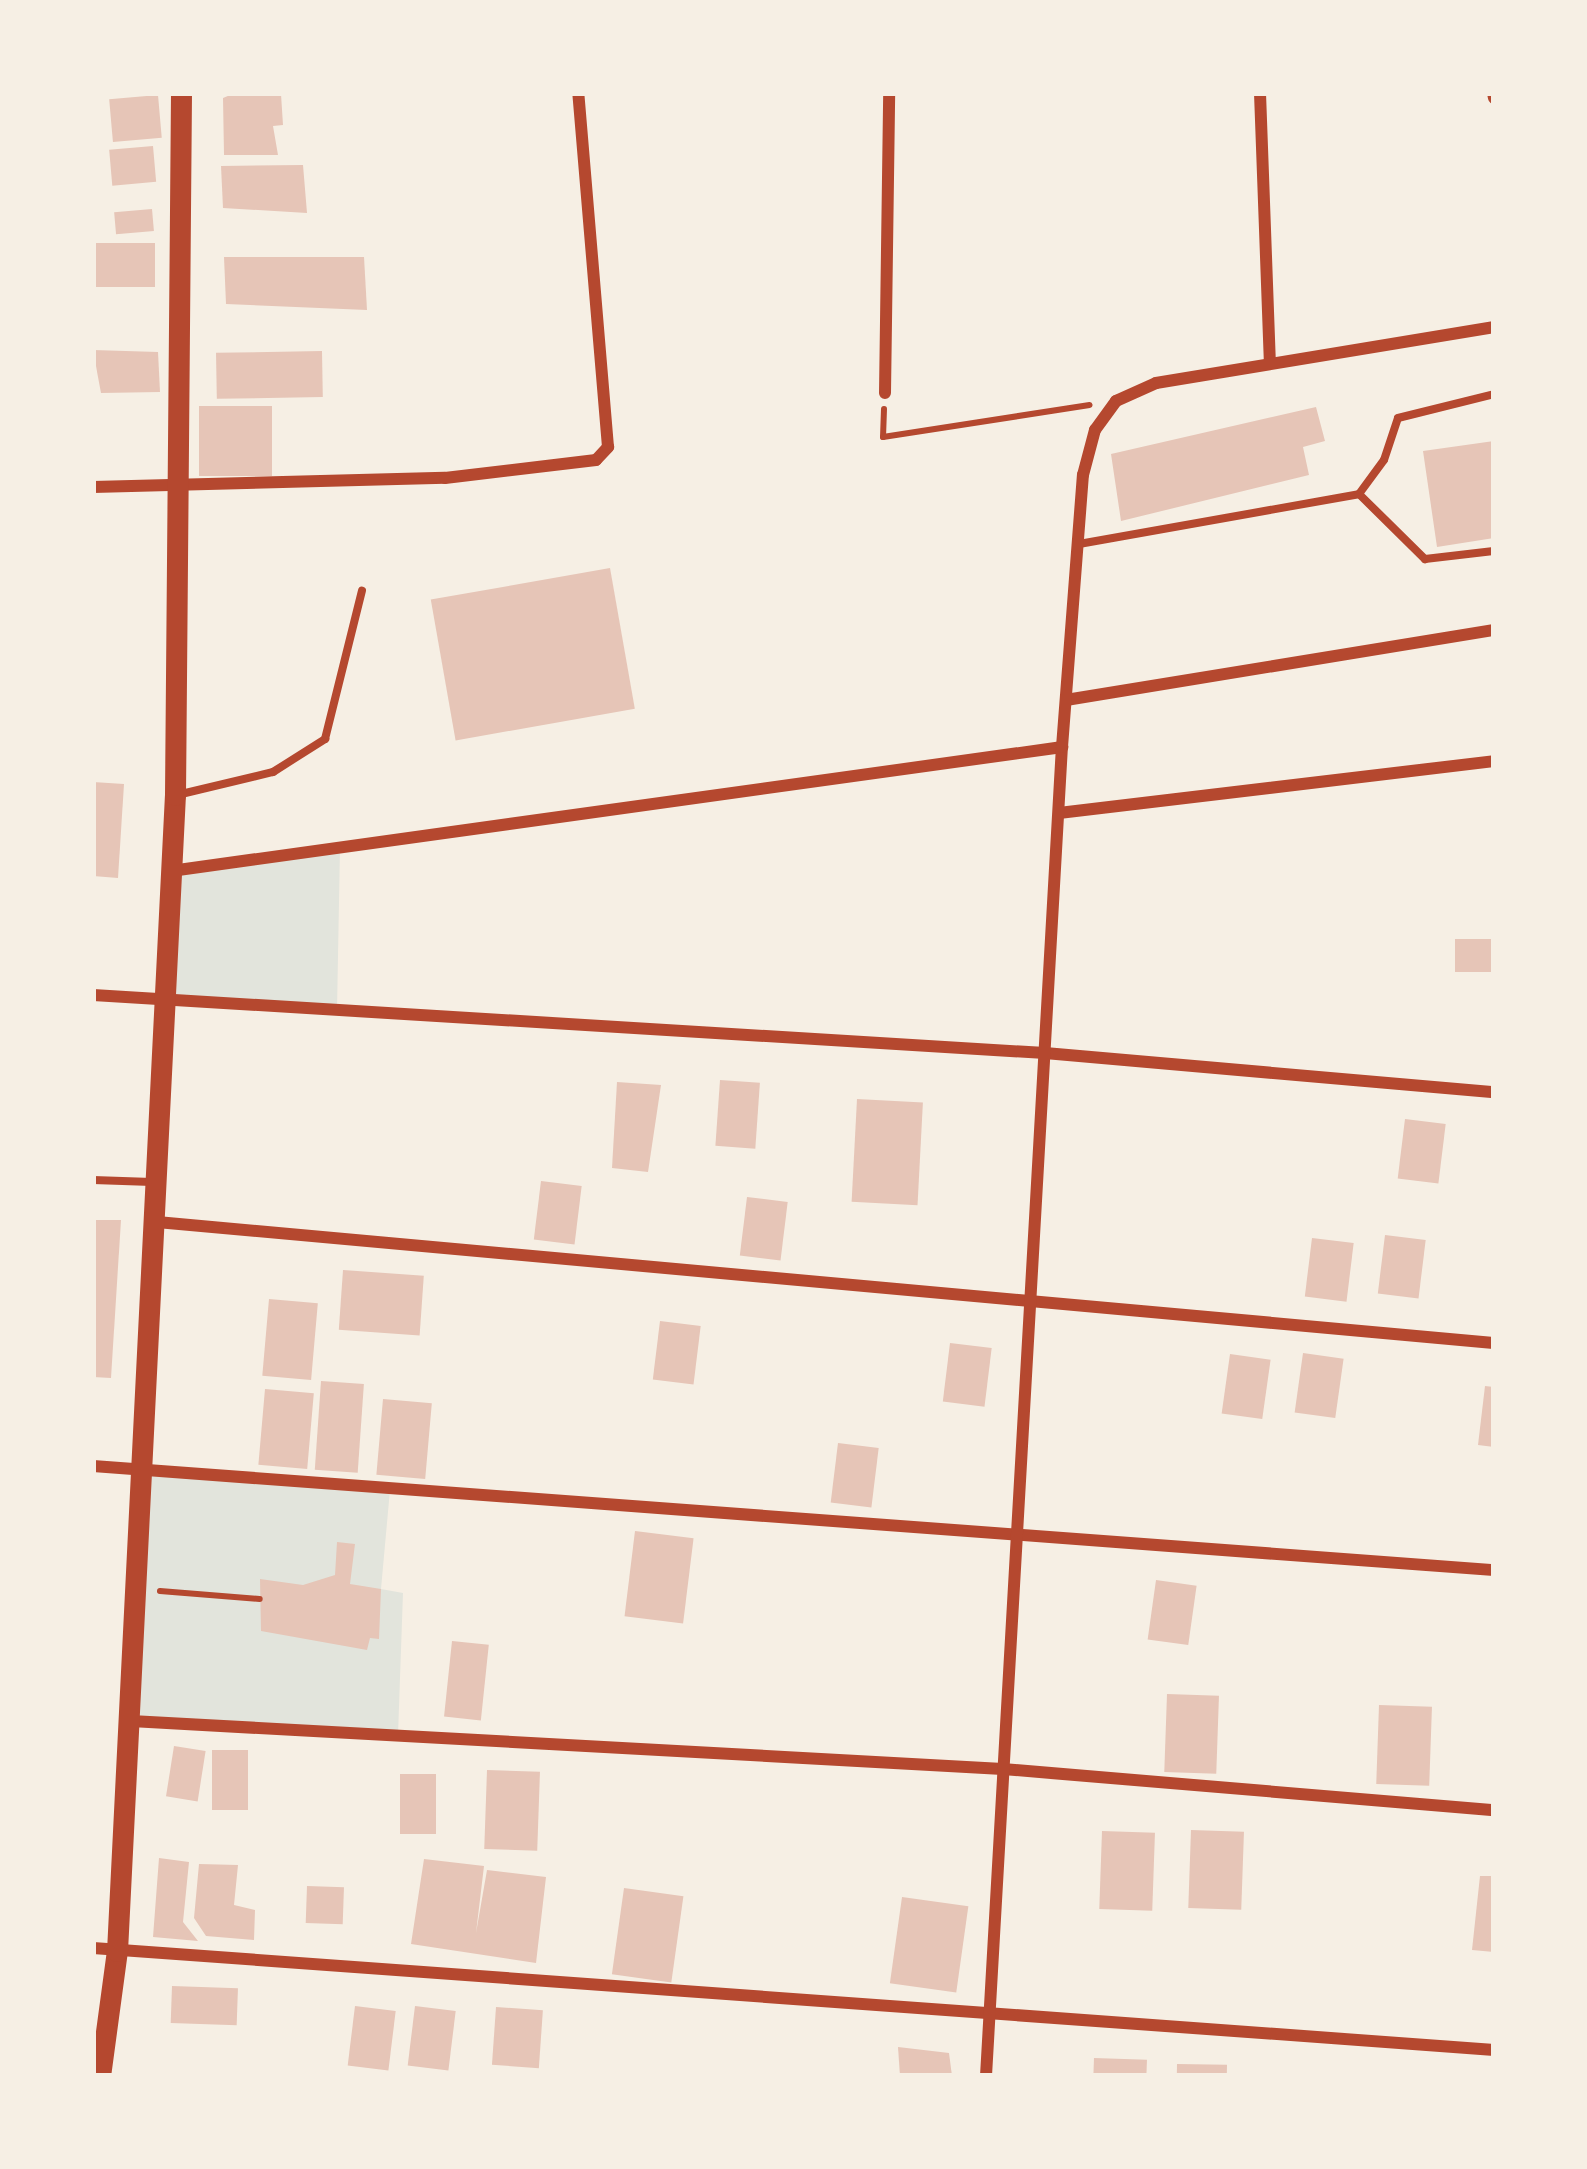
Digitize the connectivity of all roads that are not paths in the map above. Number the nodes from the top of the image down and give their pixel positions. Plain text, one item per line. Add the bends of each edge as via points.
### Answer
1 (181, 93) edge
2 (578, 93) edge
3 (889, 93) edge
4 (1260, 93) edge
5 (1494, 327) edge
6 (1270, 362) junction
7 (885, 393) road end
8 (1494, 394) edge
9 (93, 487) edge
10 (176, 487) junction
11 (1359, 494) junction
12 (1078, 544) junction
13 (1494, 550) edge
14 (362, 591) dead end
15 (1494, 630) edge
16 (1066, 700) junction
17 (1062, 747) junction
18 (1494, 761) edge
19 (175, 795) junction
20 (1059, 813) junction
21 (171, 872) junction
22 (93, 995) edge
23 (163, 998) junction
24 (1045, 1053) junction
25 (1494, 1093) edge
26 (93, 1180) edge
27 (159, 1182) junction
28 (157, 1222) junction
29 (1030, 1302) junction
30 (1494, 1343) edge
31 (93, 1466) edge
32 (145, 1472) junction
33 (1016, 1537) junction
34 (1494, 1570) edge
35 (131, 1721) junction
36 (1003, 1769) junction
37 (1494, 1810) edge
38 (93, 1948) edge
39 (117, 1951) junction
40 (989, 2015) junction
41 (1494, 2050) edge
42 (100, 2076) edge
43 (986, 2076) edge

1 - 10 main road
2 - 10 street via 608,447 580,466
3 - 7 street
4 - 6 street
5 - 6 street
6 - 12 street via 1156,382 1116,401 1095,430
8 - 11 lane via 1398,418 1384,460
9 - 10 street
10 - 19 main road
11 - 12 lane
11 - 13 lane via 1425,559
12 - 16 street
14 - 19 lane via 325,739 273,772
15 - 16 street
16 - 17 street
17 - 20 street
17 - 21 street
18 - 20 street
19 - 21 main road
20 - 24 street
21 - 23 main road
22 - 23 street
23 - 24 street
23 - 27 main road
24 - 25 street
24 - 29 street
26 - 27 lane
27 - 28 main road
28 - 29 street
28 - 32 main road
29 - 30 street
29 - 33 street
31 - 32 street
32 - 33 street
32 - 35 main road
33 - 34 street
33 - 36 street
35 - 36 street
35 - 39 main road
36 - 37 street
36 - 40 street
38 - 39 street
39 - 40 street
39 - 42 main road
40 - 41 street
40 - 43 street

